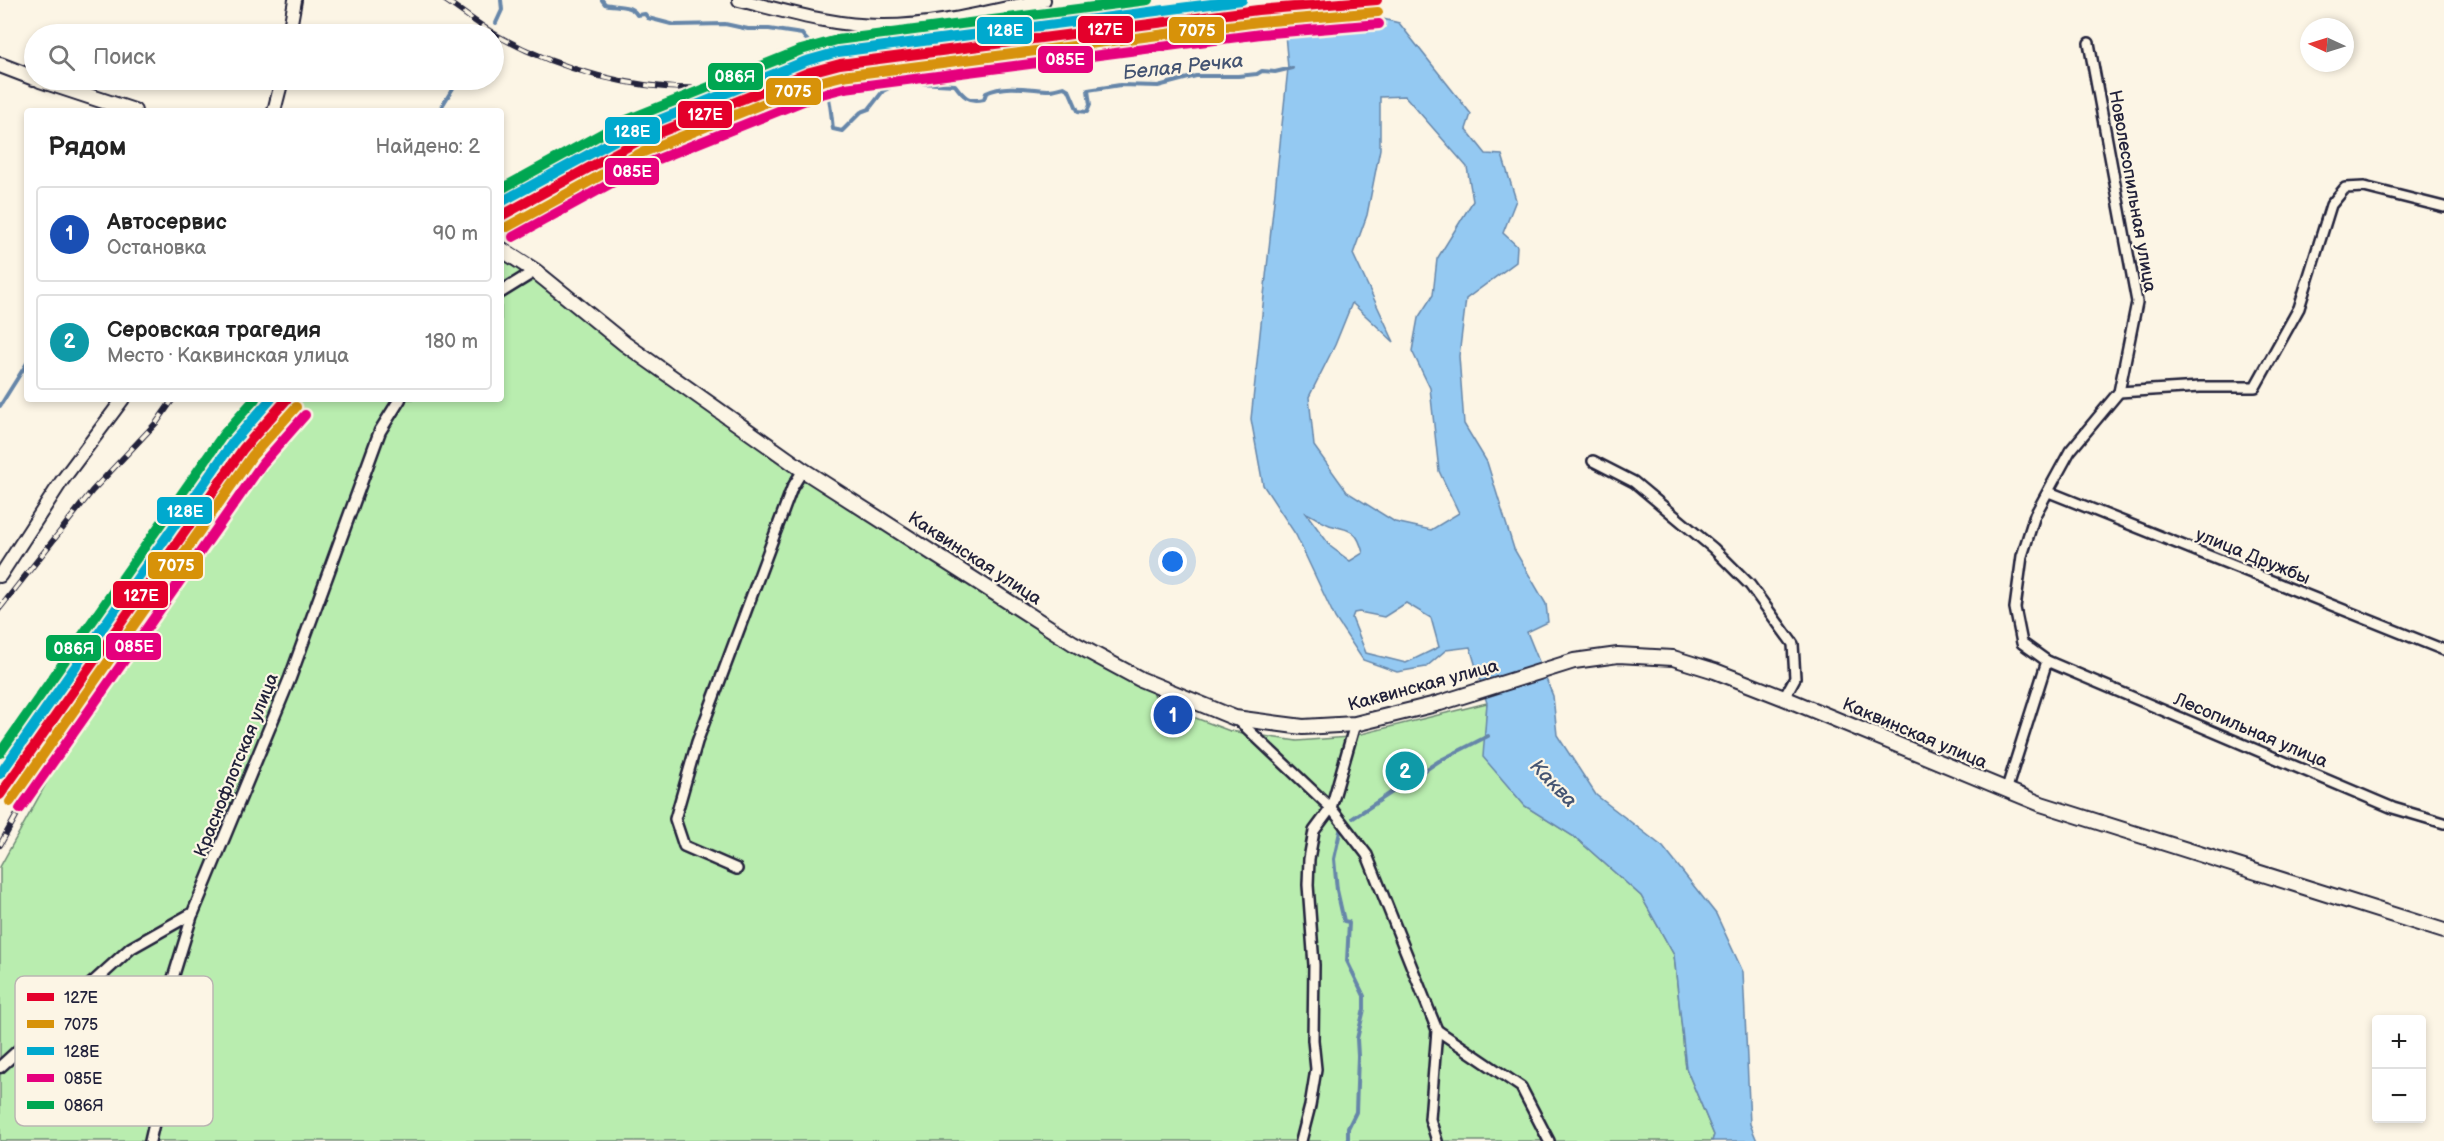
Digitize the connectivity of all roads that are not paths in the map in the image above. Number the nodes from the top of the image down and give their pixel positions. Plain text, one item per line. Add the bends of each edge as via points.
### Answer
1 (295, 0) edge
2 (739, 0) edge
3 (1044, 0) edge
4 (291, 24) edge
5 (2089, 43) dead end
6 (0, 65) edge
7 (24, 74) edge
8 (70, 90) edge
9 (280, 90) edge
10 (281, 90) edge
11 (125, 108) edge
12 (275, 108) edge
13 (280, 108) edge
14 (2444, 207) edge
15 (504, 251) edge
16 (535, 272) junction
17 (504, 290) edge
18 (2119, 392) junction
19 (121, 402) edge
20 (398, 402) edge
21 (1593, 461) dead end
22 (803, 470) junction
23 (2049, 492) junction
24 (0, 576) edge
25 (2444, 650) edge
26 (2048, 661) junction
27 (1784, 698) junction
28 (1235, 718) junction
29 (1355, 723) junction
30 (2006, 791) junction
31 (1331, 808) junction
32 (2444, 823) edge
33 (737, 869) dead end
34 (193, 913) junction
35 (2444, 931) edge
36 (100, 976) edge
37 (174, 976) edge
38 (1437, 1029) junction
39 (15, 1053) edge
40 (0, 1067) edge
41 (153, 1126) edge
42 (150, 1141) edge
43 (1301, 1141) edge
44 (1437, 1141) edge
45 (1549, 1141) edge

1 - 4 main road
2 - 3 main road via 837,22 882,26 942,20
5 - 18 street, Новолесопильная улица via 2137,302
6 - 7 main road
8 - 11 main road
9 - 12 main road
10 - 13 main road
14 - 18 street via 2364,187 2344,188 2331,205 2299,308 2256,387
15 - 16 main road, Каквинская улица
16 - 17 street
16 - 22 main road, Каквинская улица via 625,344
18 - 23 street, Новолесопильная улица via 2070,451
19 - 24 main road via 61,482
20 - 34 street, Краснофлотская улица via 380,431 290,678
21 - 27 street via 1634,482 1713,548 1750,585 1794,644 1795,678
22 - 28 main road, Каквинская улица via 1073,643 1140,679
22 - 33 street via 792,488 701,731 675,819 684,846
23 - 25 street, улица Дружбы
23 - 26 street, Новолесопильная улица via 2035,515 2022,556 2014,608 2022,643
26 - 30 street
26 - 32 street, Лесопильная улица via 2393,808
27 - 29 main road, Каквинская улица via 1673,658 1618,655 1574,661 1440,703
27 - 30 main road, Каквинская улица
28 - 29 main road, Каквинская улица via 1303,728
28 - 31 street
29 - 31 street
30 - 35 main road, Каквинская улица
31 - 38 street via 1367,855
31 - 43 street via 1314,831 1309,859 1316,1069
34 - 36 street via 131,948
34 - 37 street
38 - 44 street via 1430,1119
38 - 45 street via 1521,1088
39 - 40 street
41 - 42 street

